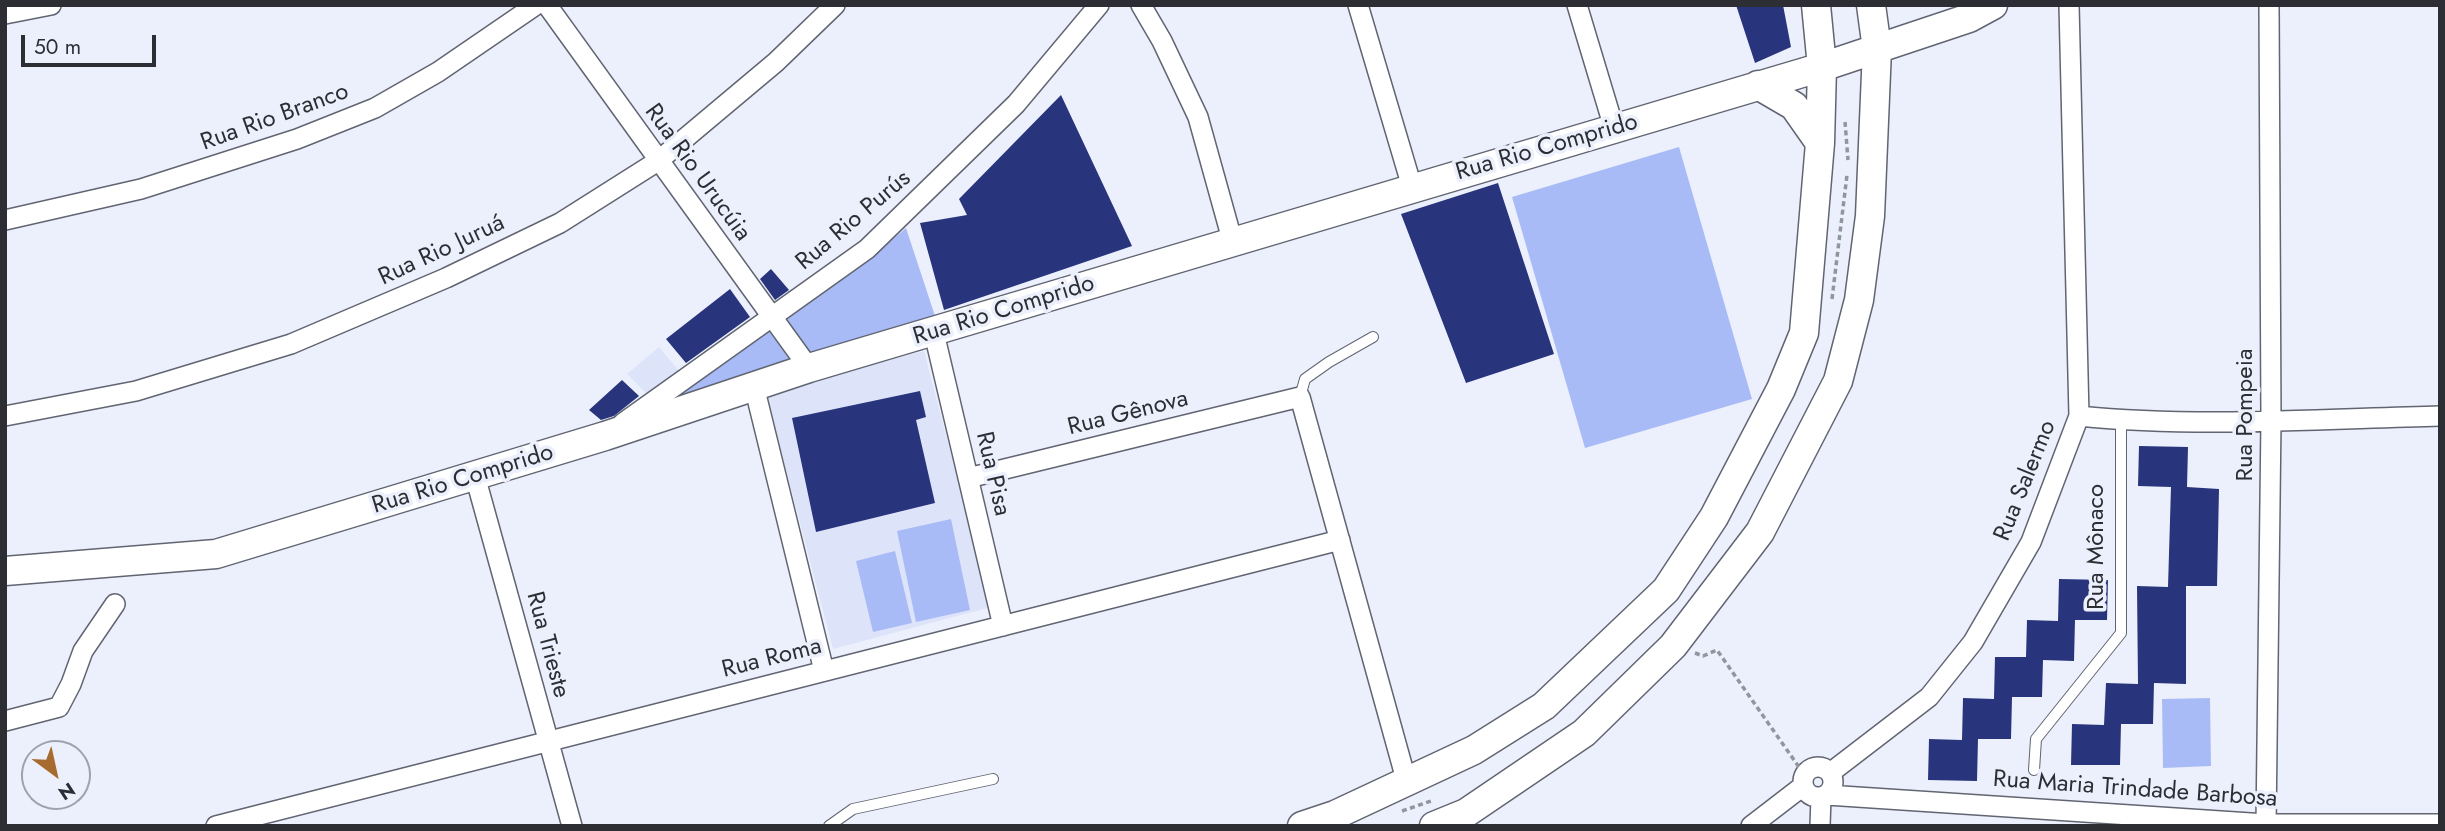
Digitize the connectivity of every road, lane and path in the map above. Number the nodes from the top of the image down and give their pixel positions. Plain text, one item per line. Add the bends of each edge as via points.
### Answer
1 (51, 5) edge
2 (536, 5) edge
3 (547, 5) edge
4 (835, 5) edge
5 (1099, 5) edge
6 (1141, 5) edge
7 (1358, 5) edge
8 (1577, 5) edge
9 (1816, 5) edge
10 (1871, 5) edge
11 (1993, 5) edge
12 (2068, 5) edge
13 (2269, 5) edge
14 (5, 14) edge
15 (1877, 49) junction
16 (1822, 68) junction
17 (1758, 85) junction
18 (1844, 109) dead end
19 (1614, 128) junction
20 (1820, 143) junction
21 (658, 161) junction
22 (1412, 187) junction
23 (5, 220) edge
24 (1233, 243) junction
25 (1830, 310) dead end
26 (771, 319) junction
27 (934, 333) junction
28 (1804, 333) junction
29 (1373, 337) dead end
30 (809, 369) junction
31 (1838, 381) junction
32 (754, 386) junction
33 (1300, 397) junction
34 (5, 416) edge
35 (2079, 416) junction
36 (2440, 416) edge
37 (2121, 420) junction
38 (2271, 420) junction
39 (605, 436) junction
40 (475, 476) junction
41 (968, 478) junction
42 (1340, 540) junction
43 (5, 571) edge
44 (115, 604) dead end
45 (1003, 626) junction
46 (1673, 646) junction
47 (824, 671) junction
48 (5, 721) edge
49 (548, 741) junction
50 (2034, 770) dead end
51 (1830, 773) junction
52 (993, 779) dead end
53 (1803, 780) junction
54 (1407, 783) junction
55 (1824, 796) junction
56 (1396, 813) dead end
57 (1434, 813) edge
58 (2440, 824) edge
59 (224, 825) edge
60 (2266, 825) edge
61 (572, 826) edge
62 (830, 826) edge
63 (1302, 826) edge
64 (1751, 826) edge
65 (1820, 826) edge

1 - 14 street
2 - 23 street, Rua Rio Branco via 438,72 375,108 298,139 141,189
3 - 21 street, Rua Rio Urucúia
4 - 21 street, Rua Rio Juruá via 776,62
5 - 26 street, Rua Rio Purús via 1016,104 949,172 867,249
6 - 24 street via 1198,117
7 - 22 street
8 - 19 street
9 - 16 street
10 - 15 street
11 - 15 street, Rua Rio Comprido via 1969,18
12 - 35 street, Rua Salermo
13 - 38 street, Rua Pompeia
15 - 16 street, Rua Rio Comprido
15 - 31 street via 1870,216 1859,300
16 - 17 street, Rua Rio Comprido
16 - 20 street
17 - 19 street, Rua Rio Comprido
17 - 20 street via 1794,106
18 - 25 path via 1849,164
19 - 22 street, Rua Rio Comprido
20 - 28 street
21 - 26 street, Rua Rio Urucúia
21 - 34 street, Rua Rio Juruá via 560,223 291,344 136,391
22 - 24 street, Rua Rio Comprido
24 - 27 street, Rua Rio Comprido
26 - 30 street, Rua Rio Urucúia
26 - 39 street, Rua Rio Purús
27 - 30 street, Rua Rio Comprido
27 - 41 street, Rua Pisa
28 - 31 street via 1797,377 1801,388 1818,393
28 - 54 street via 1781,389 1714,517 1667,590 1544,706 1474,750
29 - 33 lane via 1305,379
30 - 32 street, Rua Rio Comprido
31 - 46 street via 1760,532
32 - 39 street, Rua Rio Comprido
32 - 47 street
33 - 41 street, Rua Gênova
33 - 42 street
35 - 37 street
35 - 51 street, Rua Salermo via 2031,542 1973,642 1929,697
36 - 38 street
37 - 38 street
37 - 50 lane, Rua Mônaco via 2121,632 2036,739
38 - 60 street, Rua Pompeia
39 - 40 street, Rua Rio Comprido
40 - 43 street, Rua Rio Comprido via 216,554
40 - 49 street, Rua Trieste
41 - 45 street, Rua Pisa
42 - 45 street, Rua Roma
42 - 54 street
44 - 48 street via 83,651 59,707
45 - 47 street, Rua Roma
46 - 53 path via 1703,656 1717,650
46 - 57 street via 1584,733 1466,813
47 - 49 street, Rua Roma
49 - 59 street, Rua Roma
49 - 61 street, Rua Trieste
51 - 53 street via 1814,767
51 - 55 street via 1833,784
52 - 62 lane via 853,809
53 - 55 street via 1810,796
53 - 64 street
54 - 63 street
55 - 60 street, Rua Maria Trindade Barbosa
55 - 65 street
56 - 57 path
58 - 60 street, Rua Maria Trindade Barbosa

